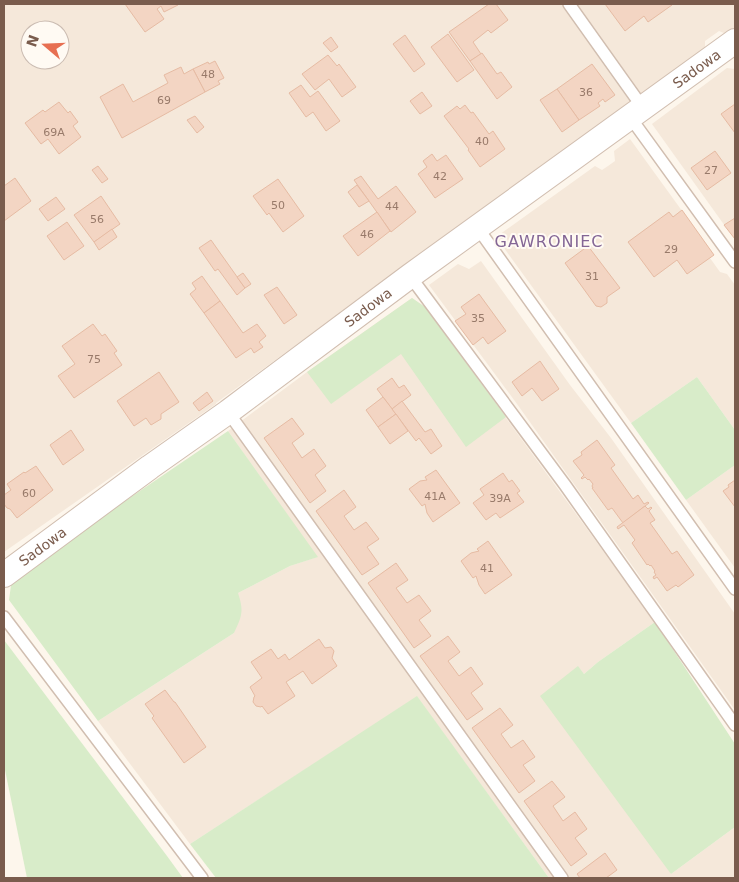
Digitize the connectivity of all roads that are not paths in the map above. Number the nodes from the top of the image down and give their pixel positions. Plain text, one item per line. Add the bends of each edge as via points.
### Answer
1 (569, 4) edge
2 (733, 48) edge
3 (636, 113) junction
4 (477, 227) junction
5 (735, 262) edge
6 (410, 276) junction
7 (228, 412) junction
8 (4, 575) edge
9 (735, 589) edge
10 (4, 617) edge
11 (735, 725) edge
12 (202, 878) edge
13 (562, 878) edge

1 - 3 lane
2 - 3 street, Sadowa
3 - 4 street, Sadowa
3 - 5 lane
4 - 6 street, Sadowa
4 - 9 lane
6 - 7 street, Sadowa
6 - 11 lane via 565,485
7 - 8 street, Sadowa
7 - 13 lane
10 - 12 lane

